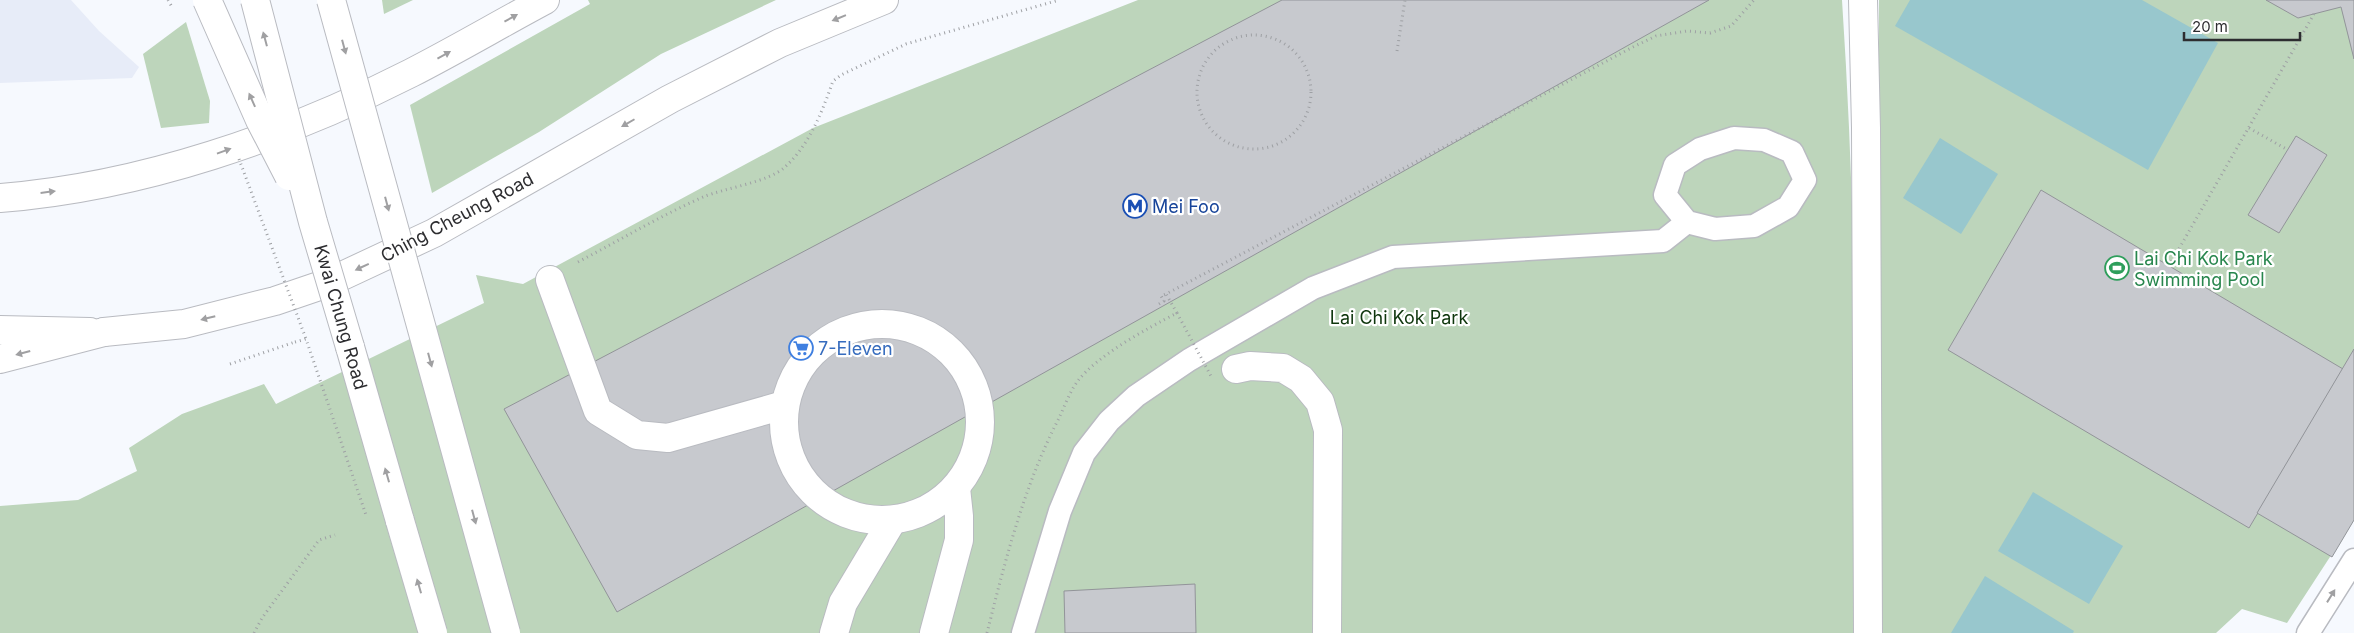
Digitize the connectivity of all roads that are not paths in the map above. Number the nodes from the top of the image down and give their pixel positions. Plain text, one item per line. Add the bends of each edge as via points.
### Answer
1 (207, 0) edge
2 (255, 0) edge
3 (331, 0) edge
4 (545, 0) edge
5 (884, 0) edge
6 (1864, 0) edge
7 (0, 198) edge
8 (313, 222) junction
9 (1687, 222) junction
10 (550, 280) road end
11 (0, 330) edge
12 (104, 332) junction
13 (0, 359) edge
14 (1224, 373) road end
15 (784, 405) junction
16 (956, 488) junction
17 (892, 521) junction
18 (2354, 560) edge
19 (433, 633) edge
20 (506, 633) edge
21 (834, 633) edge
22 (934, 633) edge
23 (1024, 633) edge
24 (1327, 633) edge
25 (1868, 633) edge
26 (2308, 633) edge

8 -> 1 main road, bridge via 260,120
8 -> 2 main road, Kwai Chung Road, bridge
3 -> 20 main road, bridge
7 -> 4 main road via 83,187 178,167 303,122 410,73
5 -> 12 main road, Ching Cheung Road via 772,47 670,99 434,233 325,284 275,301 184,324
6 - 25 main road
19 -> 8 main road, Kwai Chung Road, bridge
9 - 9 lane via 1665,195 1675,165 1700,149 1734,138 1764,140 1792,152 1805,180 1788,207 1754,226 1715,229
9 - 23 lane via 1663,241 1393,257 1313,288 1189,360 1136,396 1084,453 1060,511
10 - 15 main road via 598,411 636,436 668,438
11 - 12 main road, Ching Cheung Road
12 -> 13 main road
14 - 24 main road via 1250,366 1283,368 1301,379 1320,402 1328,430
15 - 16 main road via 796,372 820,344 853,327 889,324 924,333 953,355 973,385 979,412 975,457
15 - 17 main road via 785,442 798,476 824,502 856,518
16 - 17 main road via 927,511
16 - 22 main road via 959,540
17 - 21 main road via 843,603
26 -> 18 lane

